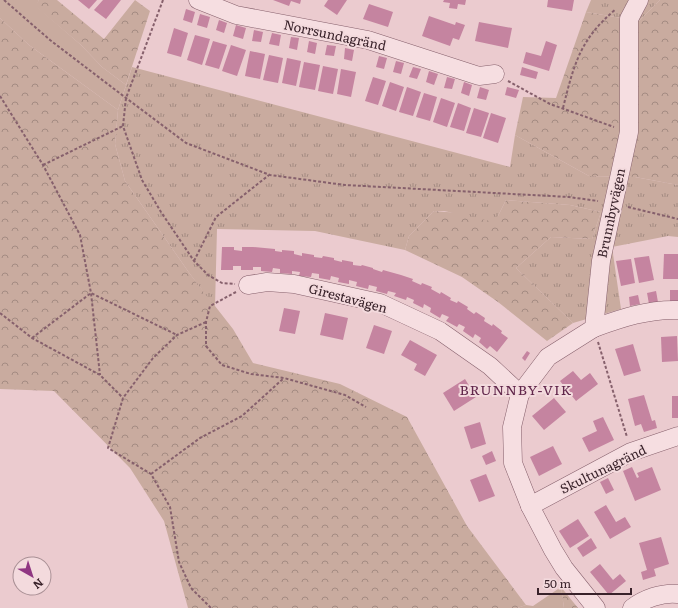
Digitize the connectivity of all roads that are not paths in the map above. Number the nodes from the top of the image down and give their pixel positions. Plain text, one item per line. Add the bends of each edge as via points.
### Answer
1 (198, 0) edge
2 (639, 0) edge
3 (496, 74) road end
4 (248, 286) road end
5 (678, 310) edge
6 (594, 328) junction
7 (520, 394) junction
8 (678, 436) edge
9 (530, 506) junction
10 (678, 594) edge
11 (596, 608) edge
12 (632, 608) edge

1 - 3 street, Norrsundagränd via 236,15 368,40 479,76
2 - 6 street, Brunnbyvägen via 629,19 628,132 601,261
4 - 7 street, Girestavägen via 267,282 294,284 380,303 440,331 490,366
5 - 6 street via 631,315
6 - 7 street via 548,357
7 - 9 street via 512,427 513,463
8 - 9 street, Skultunagränd via 631,452
9 - 11 street via 564,568
10 - 12 street via 668,592

